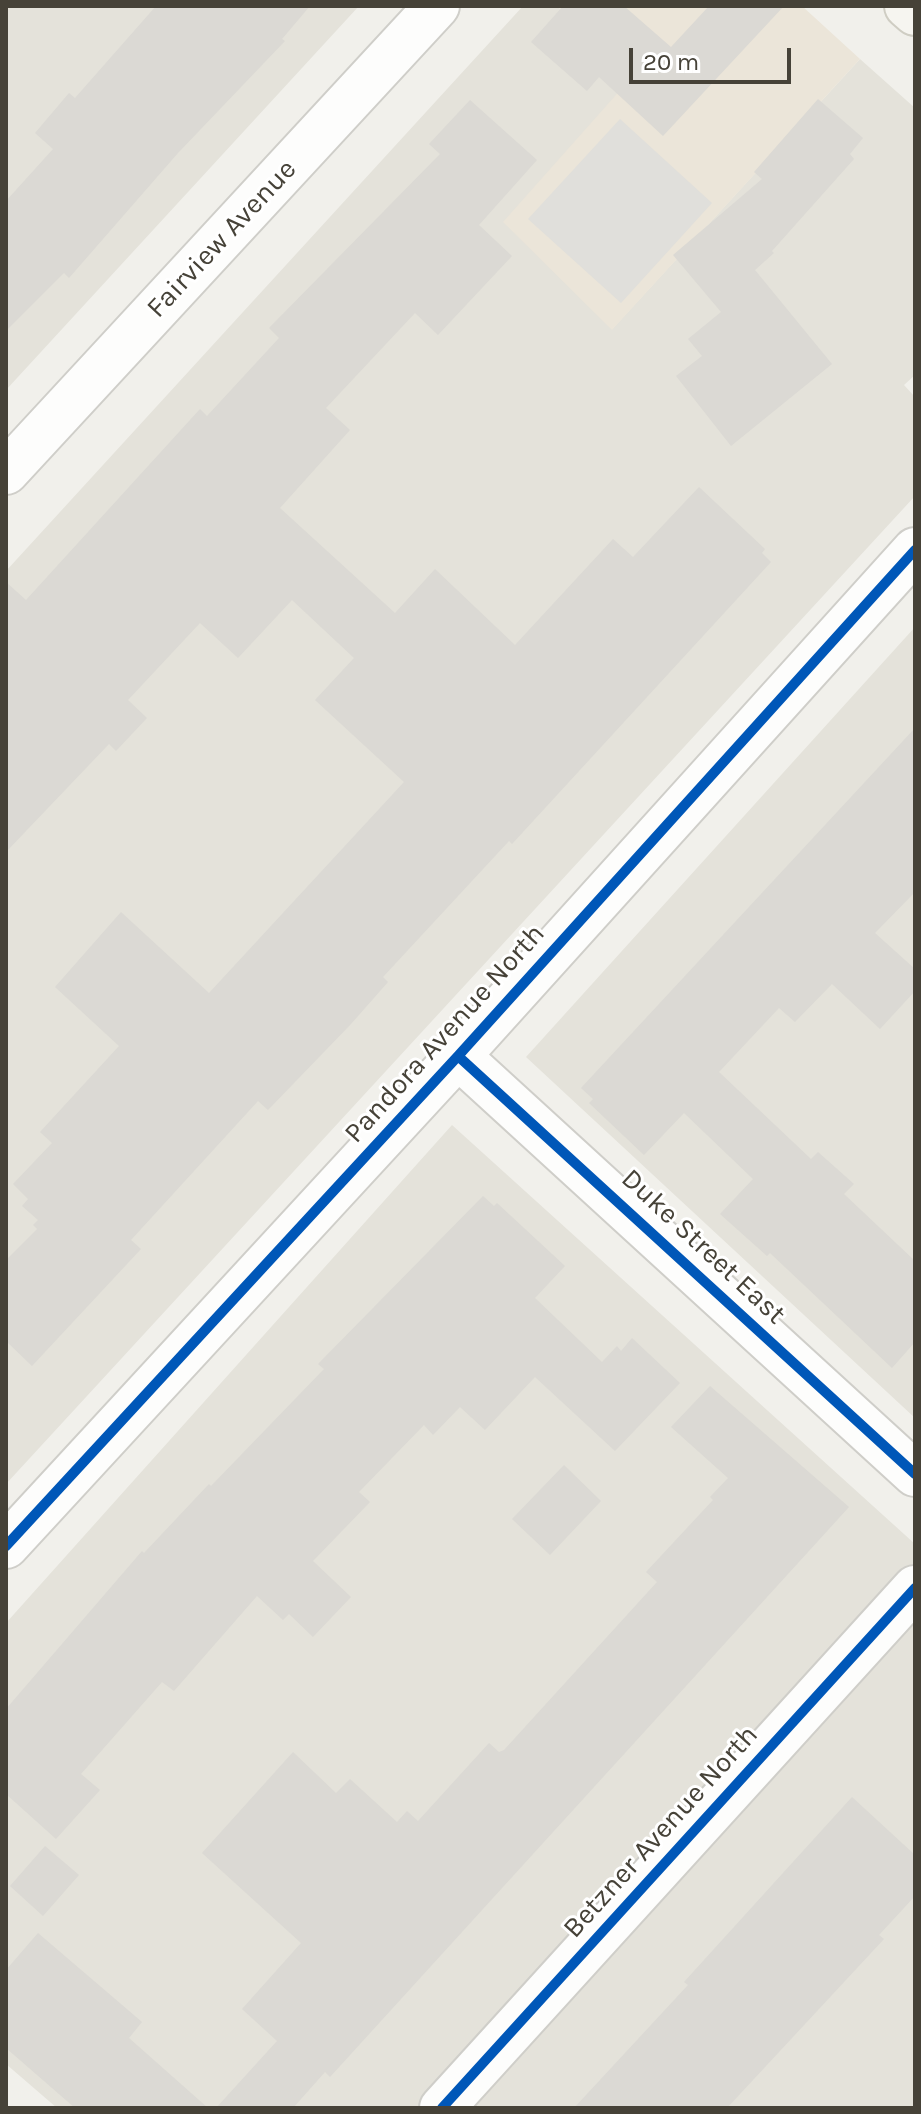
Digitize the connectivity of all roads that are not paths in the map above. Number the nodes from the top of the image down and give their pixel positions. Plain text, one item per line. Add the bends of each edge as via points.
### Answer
1 (437, 6) edge
2 (907, 6) edge
3 (915, 13) edge
4 (6, 472) edge
5 (915, 550) edge
6 (458, 1056) junction
7 (915, 1474) edge
8 (6, 1546) edge
9 (915, 1588) edge
10 (442, 2108) edge

1 - 4 street, Fairview Avenue
2 - 3 main road
5 - 6 street, Pandora Avenue North
6 - 7 street, Duke Street East
6 - 8 street, Pandora Avenue North
9 - 10 street, Betzner Avenue North

